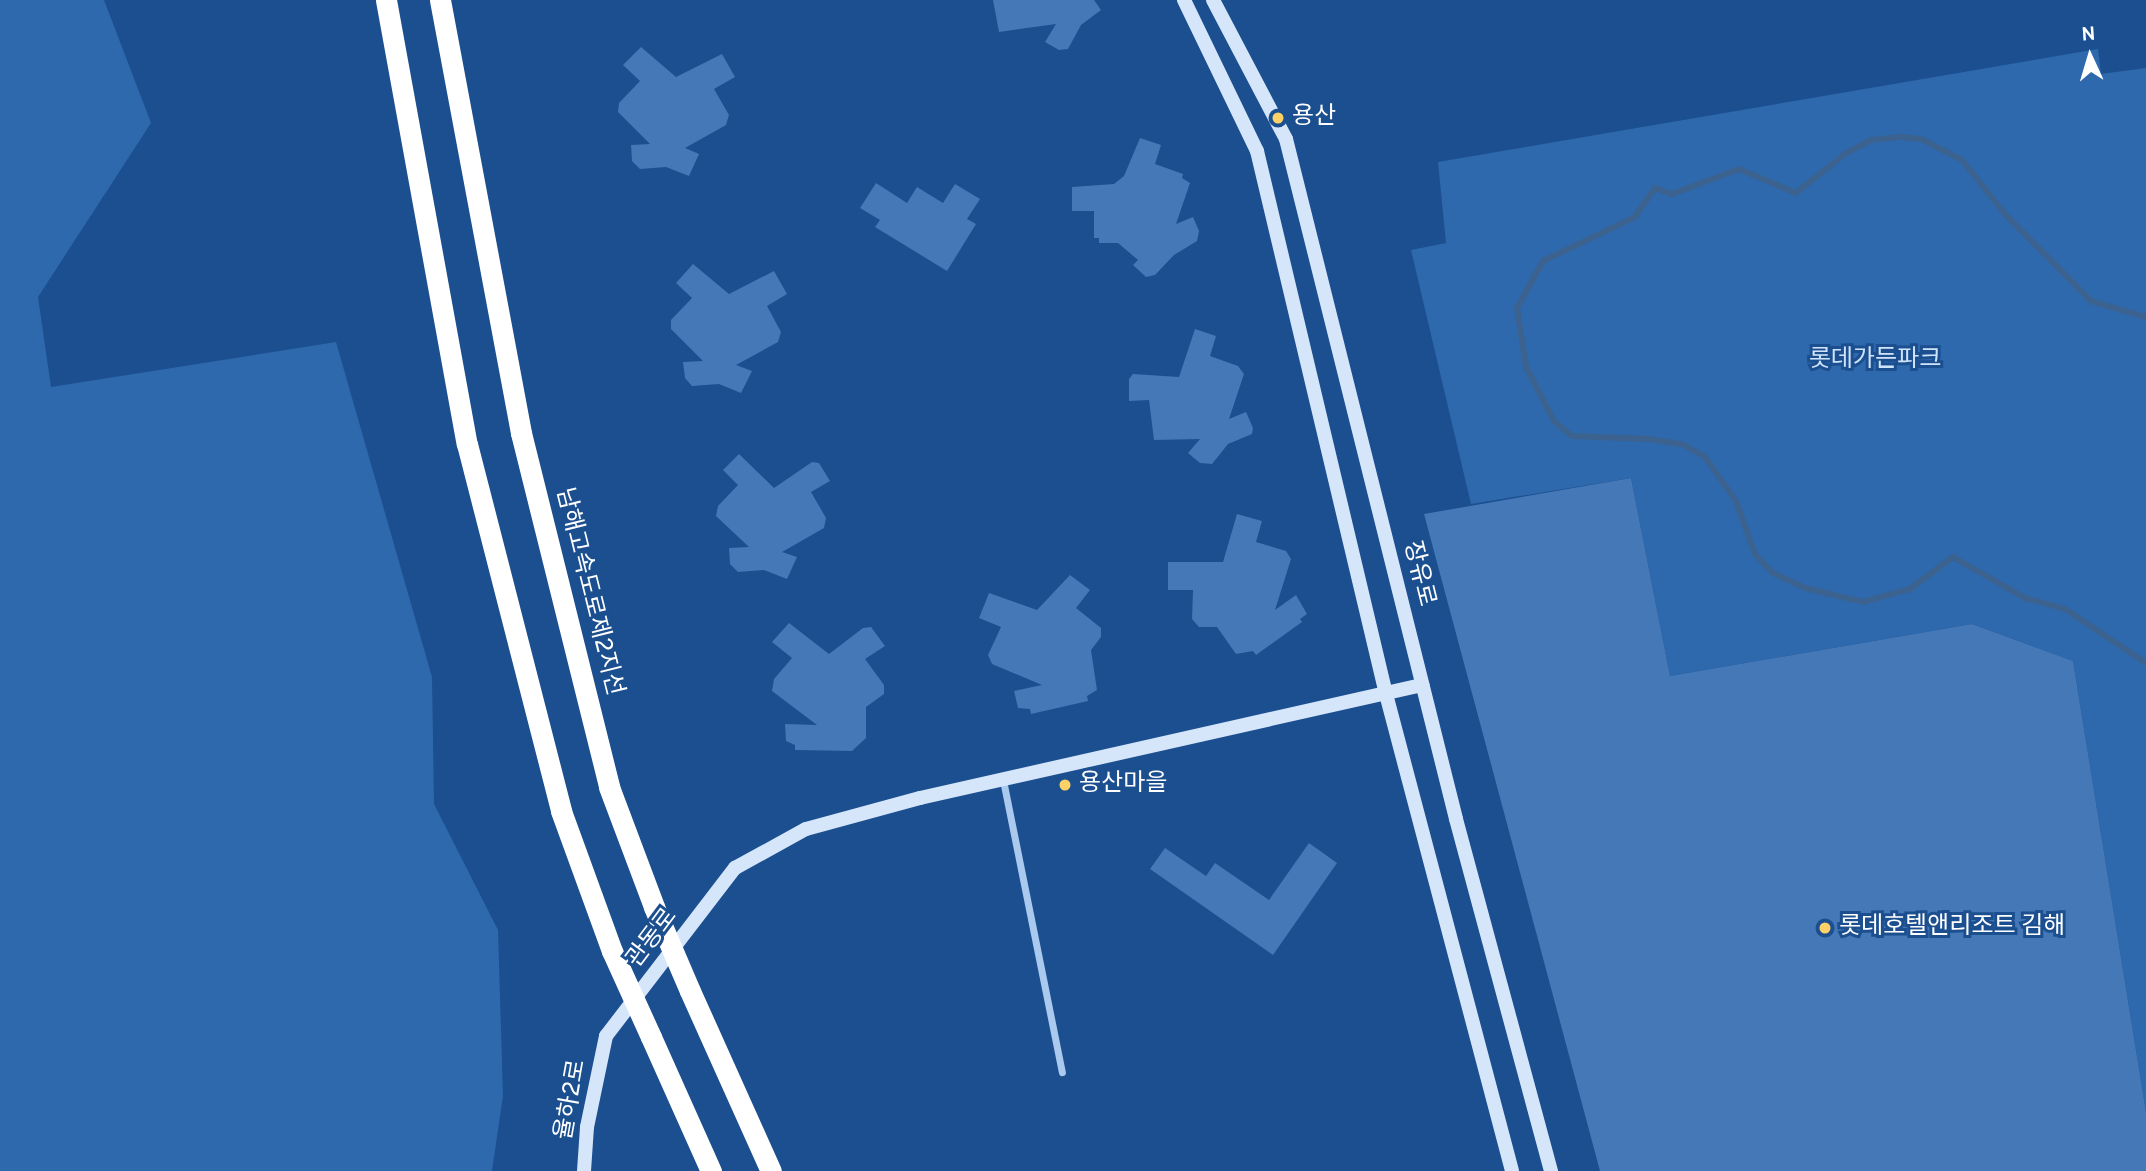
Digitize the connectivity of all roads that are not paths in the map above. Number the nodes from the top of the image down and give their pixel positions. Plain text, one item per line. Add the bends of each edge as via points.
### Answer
1 (386, 0) edge
2 (440, 0) edge
3 (1184, 0) edge
4 (1213, 0) edge
5 (1422, 685) junction
6 (1386, 694) junction
7 (1003, 780) junction
8 (606, 1037) joint
9 (1062, 1072) dead end
10 (584, 1171) edge
11 (710, 1171) edge
12 (771, 1171) edge
13 (1512, 1171) edge
14 (1550, 1171) edge

1 - 11 highway, bridge via 467,444 561,811 612,951
2 - 12 highway, 남해고속도로제2지선, bridge via 521,433 609,787 654,907
3 - 6 main road via 1257,151
4 - 5 main road, 장유로 via 1286,139
5 - 6 main road
5 - 14 main road, 장유로
6 - 7 main road
6 - 13 main road
7 - 8 main road, 관동로 via 806,829 735,868
7 - 9 street
8 - 10 main road, 율하2로 via 587,1126

